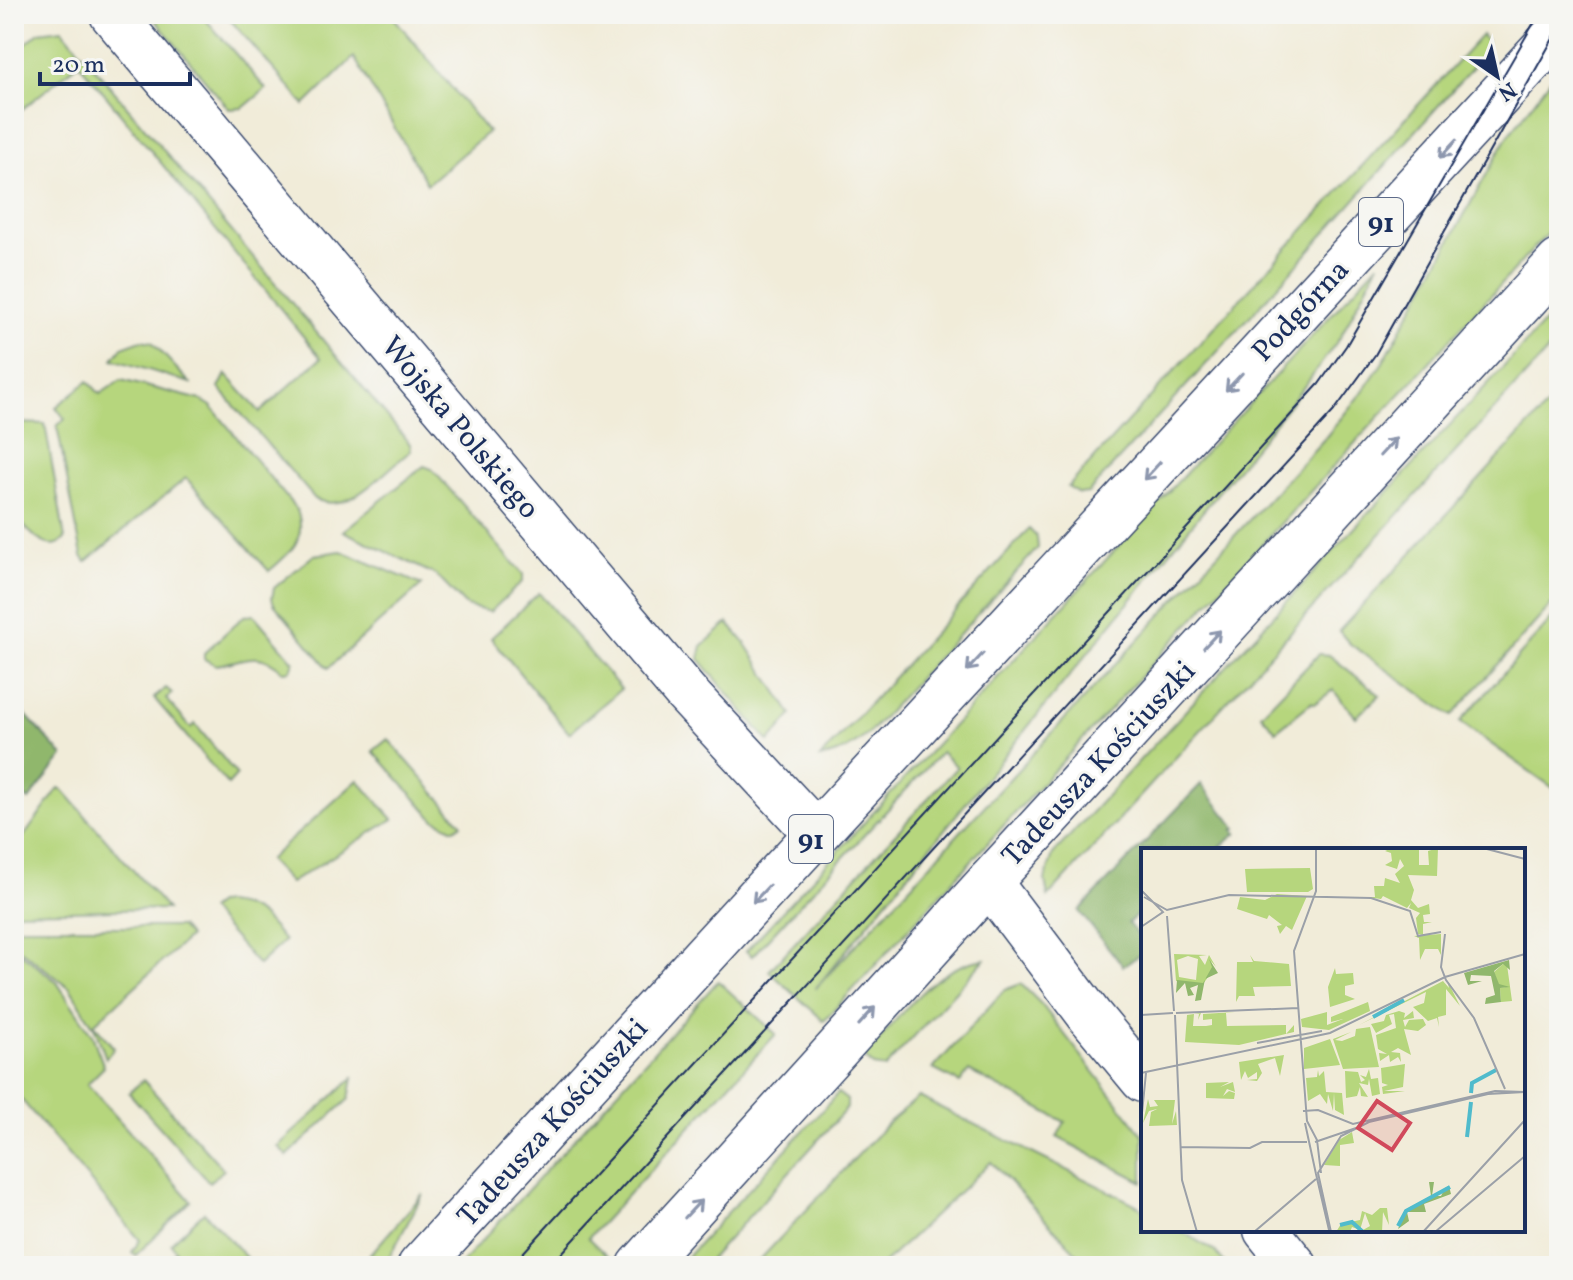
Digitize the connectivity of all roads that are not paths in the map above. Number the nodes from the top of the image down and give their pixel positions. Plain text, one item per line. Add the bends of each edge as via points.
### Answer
1 (112, 14) edge
2 (1559, 31) edge
3 (1559, 262) edge
4 (1204, 414) joint
5 (816, 833) junction
6 (989, 882) junction
7 (1141, 1078) edge
8 (1268, 1232) edge
9 (420, 1266) edge
10 (640, 1266) edge
11 (1295, 1266) edge

1 - 5 main road, Wojska Polskiego via 685,692
2 -> 4 main road, Podgórna / 91
6 -> 3 main road, Tadeusza Kościuszki
4 -> 5 main road, Tadeusza Kościuszki / 91
5 -> 9 main road, Tadeusza Kościuszki / 91
6 - 7 main road
10 -> 6 main road, Tadeusza Kościuszki
8 - 11 main road

